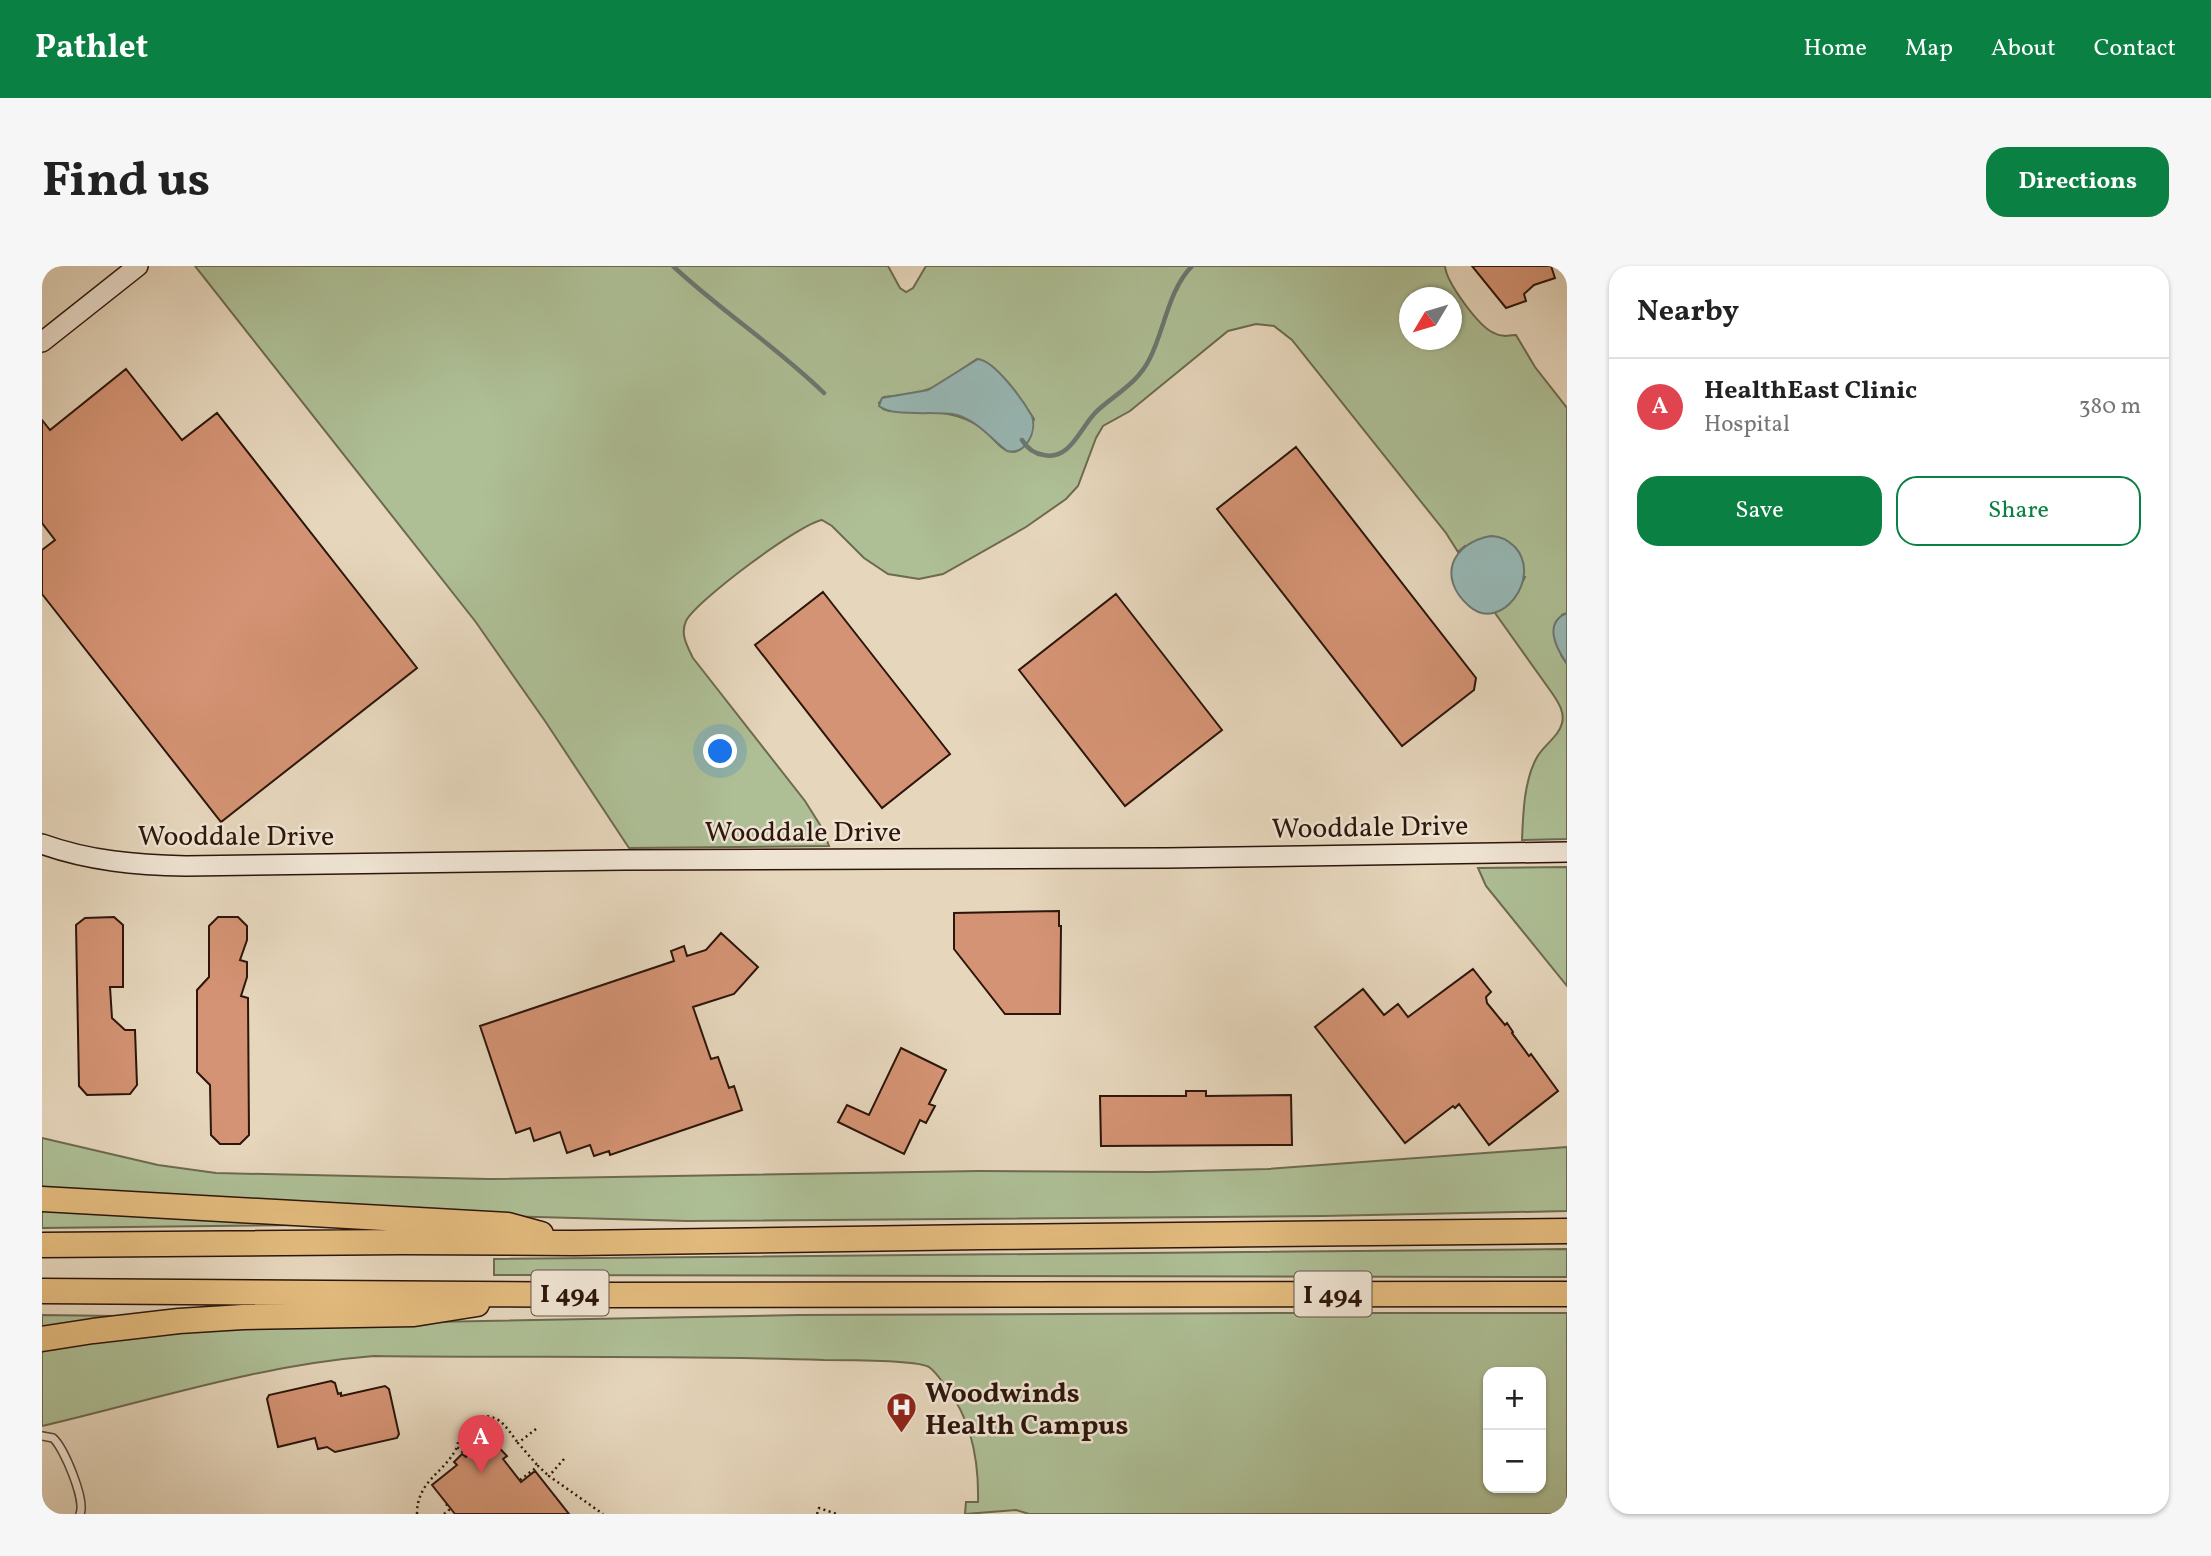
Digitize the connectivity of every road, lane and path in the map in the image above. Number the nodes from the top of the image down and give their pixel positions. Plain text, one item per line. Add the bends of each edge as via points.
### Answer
1 (138, 266) edge
2 (42, 342) edge
3 (42, 844) edge
4 (1567, 852) edge
5 (42, 1199) edge
6 (1567, 1231) edge
7 (575, 1243) junction
8 (42, 1245) edge
9 (42, 1291) edge
10 (549, 1293) junction
11 (1567, 1294) edge
12 (42, 1339) edge
13 (536, 1429) dead end
14 (42, 1436) edge
15 (518, 1443) junction
16 (457, 1447) junction
17 (467, 1456) dead end
18 (564, 1459) dead end
19 (538, 1466) junction
20 (549, 1476) junction
21 (520, 1480) dead end
22 (446, 1503) dead end
23 (80, 1514) edge
24 (416, 1514) edge
25 (444, 1514) edge
26 (603, 1514) edge
27 (817, 1514) edge
28 (837, 1514) edge

1 - 2 street
3 - 4 street, Wooddale Drive via 107,860 186,866
5 - 7 highway via 508,1225
6 - 7 highway, I 494
7 - 8 highway, I 494
9 - 10 highway, I 494
10 - 11 highway, I 494
10 - 12 highway via 414,1314 179,1321
13 - 15 path
14 - 23 lane via 53,1438 59,1446 82,1500
15 - 16 path via 500,1421 483,1416 464,1427
15 - 19 path
16 - 17 path
16 - 24 path via 425,1486
18 - 20 path
19 - 20 path
19 - 21 path
20 - 26 path
22 - 25 path via 449,1510
27 - 28 path via 819,1508

